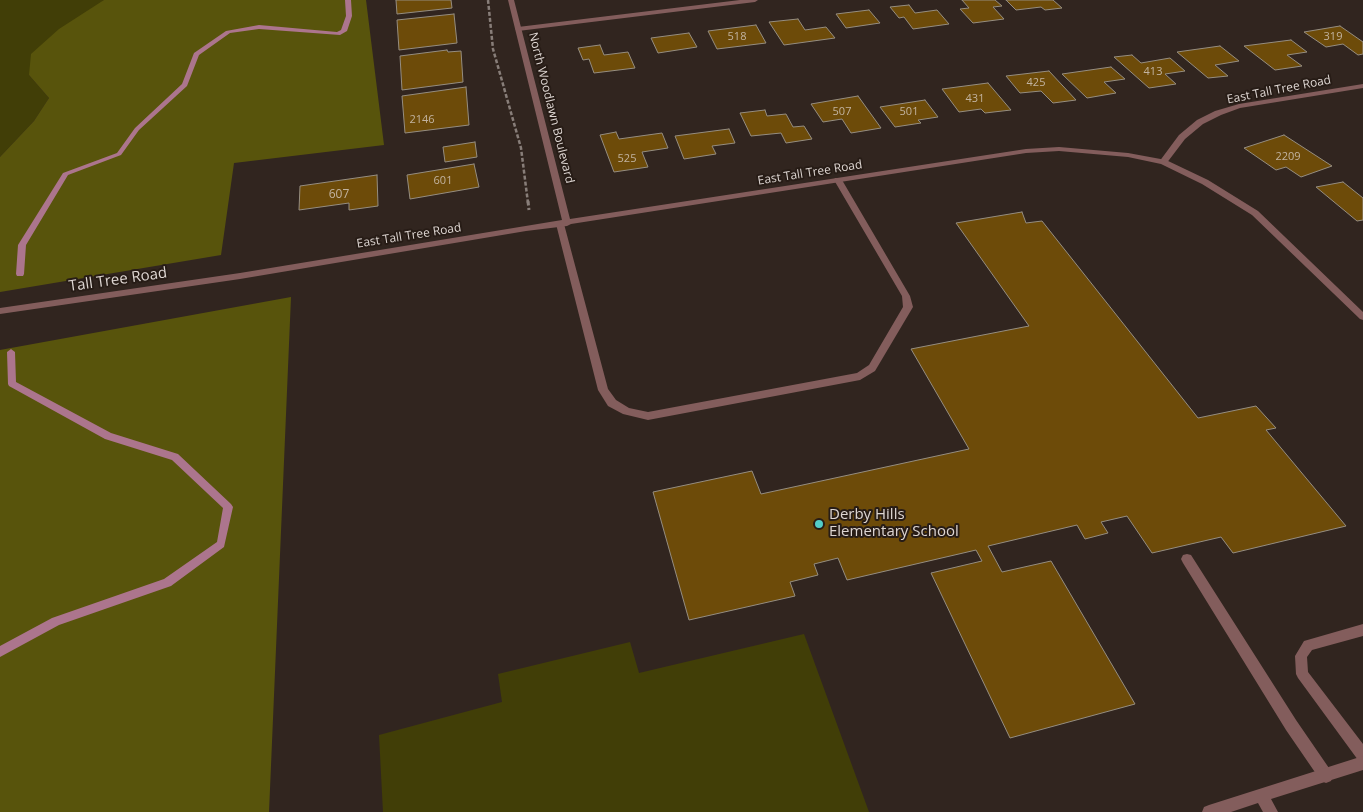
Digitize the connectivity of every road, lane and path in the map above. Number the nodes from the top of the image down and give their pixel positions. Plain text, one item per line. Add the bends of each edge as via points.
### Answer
1 (488, 0) edge
2 (511, 0) edge
3 (755, 0) edge
4 (518, 29) junction
5 (1363, 86) edge
6 (1163, 162) junction
7 (838, 180) junction
8 (529, 213) dead end
9 (564, 223) junction
10 (240, 276) joint
11 (0, 311) edge
12 (1363, 317) edge
13 (1187, 559) dead end
14 (1363, 630) edge
15 (1363, 755) edge
16 (1363, 763) edge
17 (1326, 776) junction
18 (1261, 796) junction
19 (1209, 812) edge
20 (1271, 812) edge

1 - 8 path via 493,49 521,148
2 - 4 street, North Woodlawn Boulevard
3 - 4 street
4 - 9 street, North Woodlawn Boulevard
5 - 6 street, East Tall Tree Road via 1239,106 1218,113 1182,137
6 - 7 street, East Tall Tree Road via 1059,149 1026,151
6 - 12 street via 1244,204
7 - 9 street, East Tall Tree Road
7 - 9 street, North Woodlawn Boulevard via 906,296 908,307 872,368 860,376 648,416 612,403 603,390
9 - 10 street, East Tall Tree Road
10 - 11 street, Tall Tree Road
13 - 17 street
14 - 15 street via 1308,645 1301,656 1302,674
16 - 17 street
17 - 18 street
18 - 19 street
18 - 20 street

